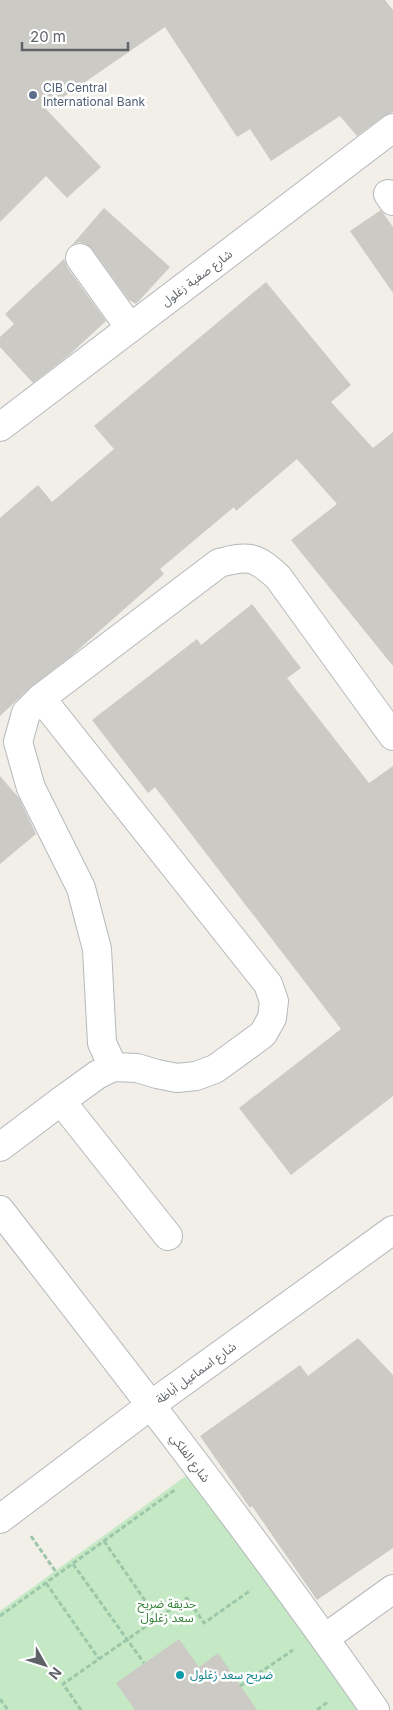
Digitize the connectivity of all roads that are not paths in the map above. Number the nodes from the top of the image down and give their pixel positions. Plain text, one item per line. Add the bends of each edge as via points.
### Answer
1 (393, 128) edge
2 (80, 258) dead end
3 (130, 328) junction
4 (0, 427) edge
5 (41, 698) junction
6 (393, 736) edge
7 (113, 1067) junction
8 (61, 1101) junction
9 (0, 1147) edge
10 (0, 1210) edge
11 (393, 1230) edge
12 (168, 1236) dead end
13 (152, 1406) junction
14 (6, 1514) edge
15 (393, 1588) edge
16 (325, 1638) junction
17 (375, 1710) edge

1 - 3 street, شارع صفية زغلول
2 - 3 street
3 - 4 street, شارع صفية زغلول
5 - 6 street via 219,563 240,557 262,562 278,577
5 - 7 street via 26,713 18,742 31,788 81,888 98,949 102,1043
5 - 7 street via 268,984 274,1001 272,1018 263,1034 215,1069 177,1078 137,1068
7 - 8 street
8 - 9 street
8 - 12 street
10 - 13 street, شارع الفلكي
11 - 13 street, شارع اسماعيل أباظة
13 - 14 street, شارع اسماعيل أباظة
13 - 16 street, شارع الفلكي
15 - 16 street
16 - 17 street, شارع الفلكي

